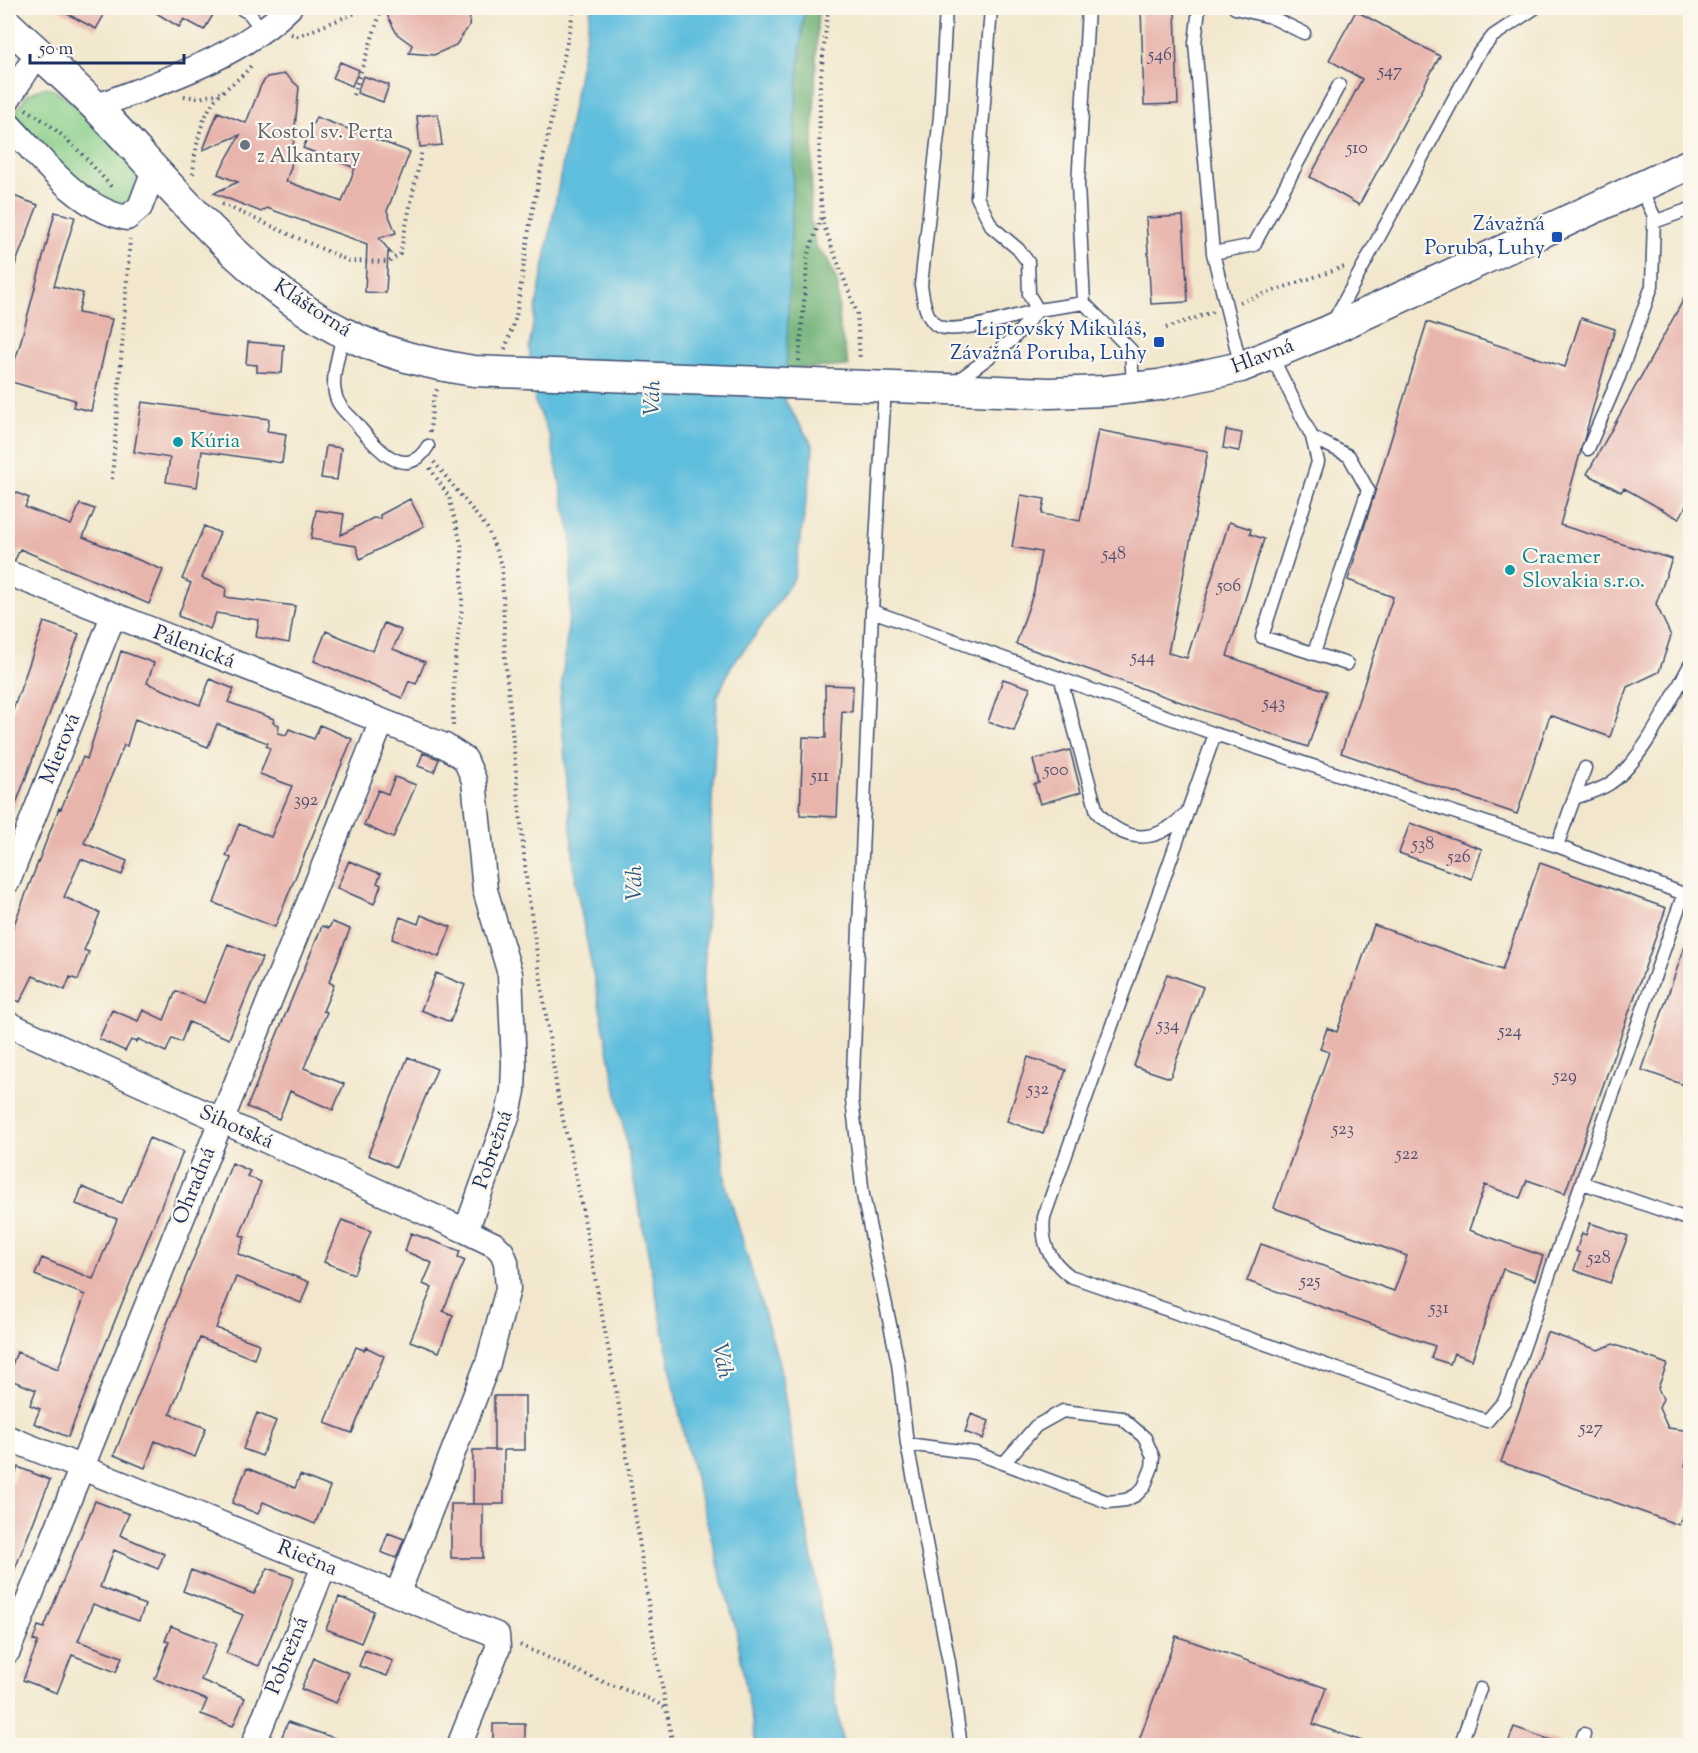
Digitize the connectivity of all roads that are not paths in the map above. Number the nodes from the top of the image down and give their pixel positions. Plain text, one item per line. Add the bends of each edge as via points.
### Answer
1 (240, 8) edge
2 (946, 8) edge
3 (991, 8) edge
4 (1088, 8) edge
5 (1199, 8) edge
6 (1235, 8) edge
7 (1527, 9) edge
8 (275, 21) edge
9 (8, 25) edge
10 (1304, 33) dead end
11 (38, 53) junction
12 (1339, 85) dead end
13 (8, 98) edge
14 (95, 107) junction
15 (8, 124) edge
16 (1690, 164) edge
17 (154, 170) junction
18 (1640, 185) junction
19 (1690, 209) edge
20 (1654, 222) junction
21 (1212, 254) junction
22 (1084, 303) junction
23 (1038, 310) junction
24 (1328, 331) junction
25 (343, 332) junction
26 (1271, 355) junction
27 (1241, 367) junction
28 (798, 383) joint
29 (873, 386) junction
30 (1133, 388) junction
31 (945, 390) junction
32 (1312, 437) junction
33 (1588, 449) dead end
34 (425, 450) road end
35 (8, 573) edge
36 (872, 611) junction
37 (113, 616) junction
38 (1314, 653) junction
39 (1347, 664) dead end
40 (1690, 665) edge
41 (1061, 680) junction
42 (382, 721) junction
43 (1215, 734) junction
44 (1585, 768) dead end
45 (1574, 798) junction
46 (1186, 814) junction
47 (1557, 846) junction
48 (8, 882) edge
49 (1687, 895) edge
50 (8, 1024) edge
51 (220, 1121) junction
52 (1583, 1183) junction
53 (1690, 1220) edge
54 (466, 1231) junction
55 (8, 1438) edge
56 (907, 1444) junction
57 (1004, 1463) junction
58 (82, 1468) junction
59 (324, 1566) junction
60 (398, 1595) junction
61 (8, 1651) edge
62 (1480, 1689) dead end
63 (253, 1746) edge
64 (459, 1746) edge
65 (961, 1746) edge
66 (1460, 1746) edge

1 - 8 lane
2 - 23 lane via 939,127 921,285 924,304 935,324 951,330
3 - 23 lane via 977,197 992,227 1028,262 1029,295
4 - 22 lane via 1078,185
5 - 21 lane via 1195,43
6 - 10 lane via 1271,17
7 - 24 lane via 1493,36 1478,54
8 - 14 street via 213,59
9 - 11 street, Kláštorná
11 - 13 street
11 - 14 street, Kláštorná
12 - 21 lane via 1254,245
14 - 17 street, Kláštorná
15 - 17 street via 81,197 111,215 127,218 136,210
16 - 18 street, Hlavná
17 - 25 street, Kláštorná via 270,282
18 - 20 lane
18 - 24 street, Hlavná
19 - 20 lane
20 - 33 lane via 1652,286
21 - 27 lane
22 - 23 lane
22 - 30 lane via 1131,350
23 - 31 lane via 1011,341
24 - 26 street, Hlavná
25 - 28 street, Kláštorná via 393,354 447,367 502,373
25 - 34 lane via 334,389 340,406 385,455 405,460
26 - 27 street, Hlavná
26 - 32 lane
27 - 30 street, Hlavná via 1188,381
28 - 29 street, Hlavná
29 - 31 street, Hlavná
29 - 36 lane
30 - 31 street, Hlavná via 1050,393
32 - 38 lane via 1348,456 1368,490
32 - 38 lane via 1318,462 1262,637
35 - 37 street, Pálenická
36 - 41 lane
36 - 56 lane via 852,1099 863,1195 898,1363
37 - 42 street, Pálenická
37 - 48 street, Mierová
38 - 39 lane
40 - 45 lane via 1623,773 1598,790
41 - 43 lane
41 - 46 lane via 1097,812 1110,827 1138,836 1154,835 1174,826
42 - 51 street, Ohradná
42 - 54 street, Pobrežná via 453,749 465,759 474,780 485,890 510,974 514,1064 508,1114
43 - 46 lane
43 - 47 lane
44 - 45 lane
45 - 47 lane
46 - 52 lane via 1044,1217 1044,1245 1060,1268 1070,1276 1486,1421 1505,1400
47 - 49 lane
49 - 52 lane
50 - 51 street, Sihotská
51 - 54 street, Sihotská
51 - 58 street, Ohradná
52 - 53 lane
54 - 60 street via 501,1252 508,1289 488,1363
55 - 58 street, Riečna
56 - 57 lane via 976,1453
56 - 65 lane
57 - 57 lane via 1036,1426 1063,1411 1122,1418 1145,1438 1153,1457 1144,1487 1136,1495 1115,1502
58 - 59 street, Riečna
58 - 61 street, Ohradná
59 - 60 street, Riečna
59 - 63 street, Pobrežná
60 - 64 street, Riečna via 497,1635 498,1648
62 - 66 lane

